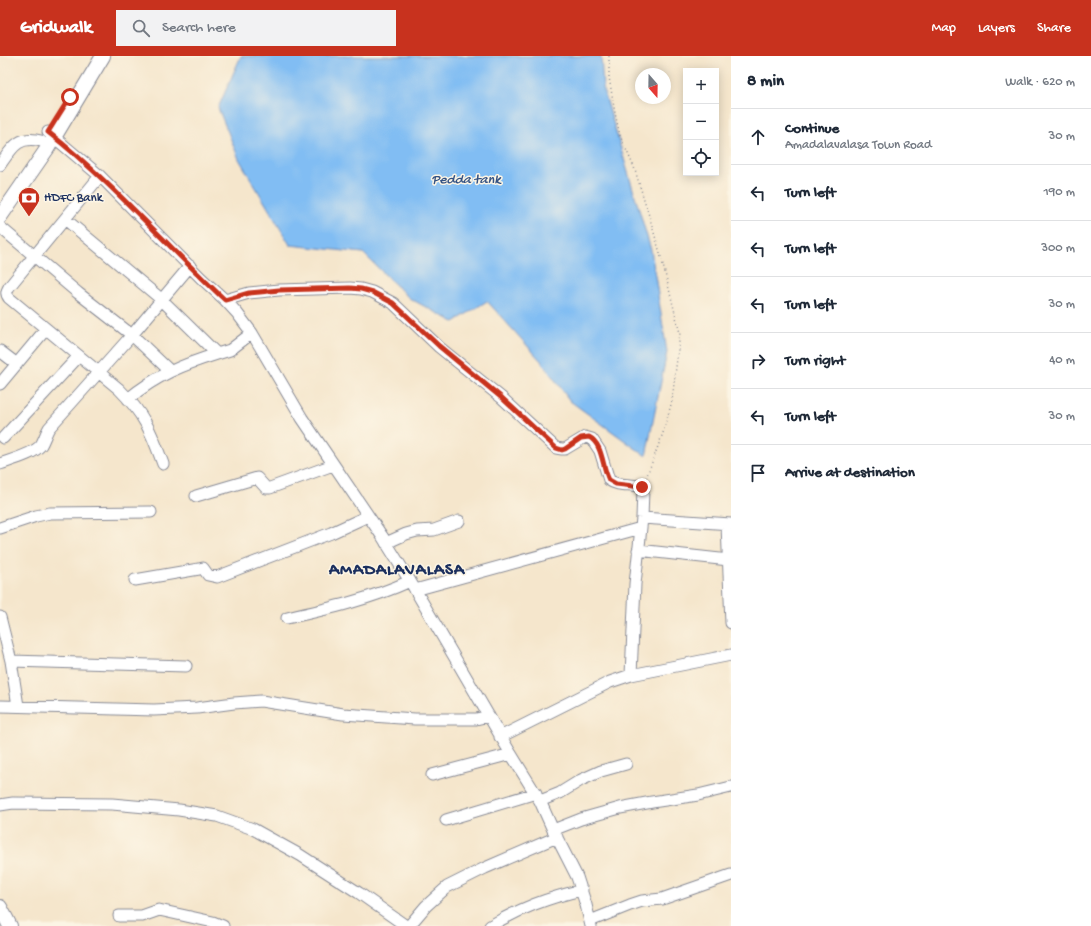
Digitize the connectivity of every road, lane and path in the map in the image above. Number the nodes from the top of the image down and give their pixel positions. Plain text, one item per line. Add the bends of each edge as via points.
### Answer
1 (95, 56) edge
2 (103, 56) edge
3 (609, 56) edge
4 (48, 137) junction
5 (0, 165) edge
6 (100, 176) junction
7 (0, 203) edge
8 (0, 217) edge
9 (65, 218) junction
10 (0, 227) edge
11 (34, 256) junction
12 (190, 266) junction
13 (162, 299) junction
14 (225, 300) junction
15 (46, 329) junction
16 (252, 333) junction
17 (132, 336) junction
18 (0, 351) edge
19 (217, 354) junction
20 (79, 356) junction
21 (16, 364) junction
22 (170, 370) junction
23 (99, 372) junction
24 (0, 384) edge
25 (128, 399) junction
26 (3, 438) dead end
27 (0, 464) edge
28 (163, 464) dead end
29 (333, 465) junction
30 (642, 487) junction
31 (196, 496) dead end
32 (151, 512) dead end
33 (368, 516) junction
34 (459, 521) dead end
35 (641, 523) junction
36 (729, 525) edge
37 (0, 528) edge
38 (386, 543) junction
39 (638, 550) junction
40 (729, 560) junction
41 (135, 580) dead end
42 (730, 580) edge
43 (412, 585) junction
44 (0, 617) edge
45 (286, 618) dead end
46 (731, 623) edge
47 (731, 655) edge
48 (11, 661) junction
49 (186, 666) dead end
50 (631, 676) junction
51 (0, 706) edge
52 (18, 706) junction
53 (488, 716) junction
54 (500, 737) junction
55 (511, 754) junction
56 (626, 764) dead end
57 (432, 775) dead end
58 (731, 787) edge
59 (538, 797) junction
60 (0, 805) edge
61 (446, 820) dead end
62 (555, 834) junction
63 (731, 875) edge
64 (582, 890) junction
65 (0, 907) edge
66 (119, 916) dead end
67 (0, 921) edge
68 (590, 923) edge
69 (3, 926) edge
70 (10, 926) edge
71 (223, 926) edge
72 (408, 926) edge
73 (490, 926) edge

1 - 4 main road
2 - 4 main road
3 - 30 path via 609,77 620,136 634,167 650,216 680,333 672,401 663,433
4 - 5 street via 20,141
4 - 6 street
4 - 7 main road
4 - 8 main road
6 - 9 street
6 - 12 street
9 - 11 street
9 - 13 street
10 - 11 street
11 - 15 street via 8,287 6,294
11 - 17 street
12 - 13 street
12 - 14 street
13 - 17 street
13 - 19 street
14 - 16 street
14 - 30 street via 249,293 331,288 361,289 385,298 556,448 562,450 581,438 589,437 595,441 600,451 609,480 616,484
15 - 20 street
15 - 21 street
16 - 19 street via 230,350
16 - 29 street
17 - 22 street
17 - 23 street
18 - 21 street
19 - 22 street
20 - 23 street
20 - 26 street
21 - 24 street
22 - 25 street
23 - 25 street
23 - 27 street via 49,428 39,447
25 - 28 street via 152,433
29 - 31 street via 270,488 266,488 257,478
29 - 33 street
30 - 35 street
32 - 37 street via 50,514
33 - 38 street
33 - 41 street via 217,577 208,575 202,568 198,568
34 - 38 street via 434,530 406,534
35 - 36 street
35 - 39 street
35 - 43 street
36 - 40 street
38 - 43 street
39 - 40 street
39 - 50 street
40 - 42 street
42 - 46 street
43 - 45 street
43 - 53 street
44 - 48 street
47 - 50 street
48 - 49 street
48 - 52 street
50 - 54 street via 610,682
51 - 52 street
52 - 53 street via 154,710 261,701 343,714 415,719 476,720
53 - 54 street
54 - 55 street
55 - 57 street
55 - 59 street
56 - 59 street via 601,771 560,793
58 - 62 street via 620,808 581,819
59 - 61 street
59 - 62 street
60 - 72 street via 112,804 217,816 253,829 300,855
62 - 64 street
62 - 72 street via 447,887
63 - 68 street via 662,899 630,905
64 - 68 street
64 - 73 street via 556,896 513,912
65 - 70 main road
66 - 71 street via 142,916 159,910
67 - 69 main road

